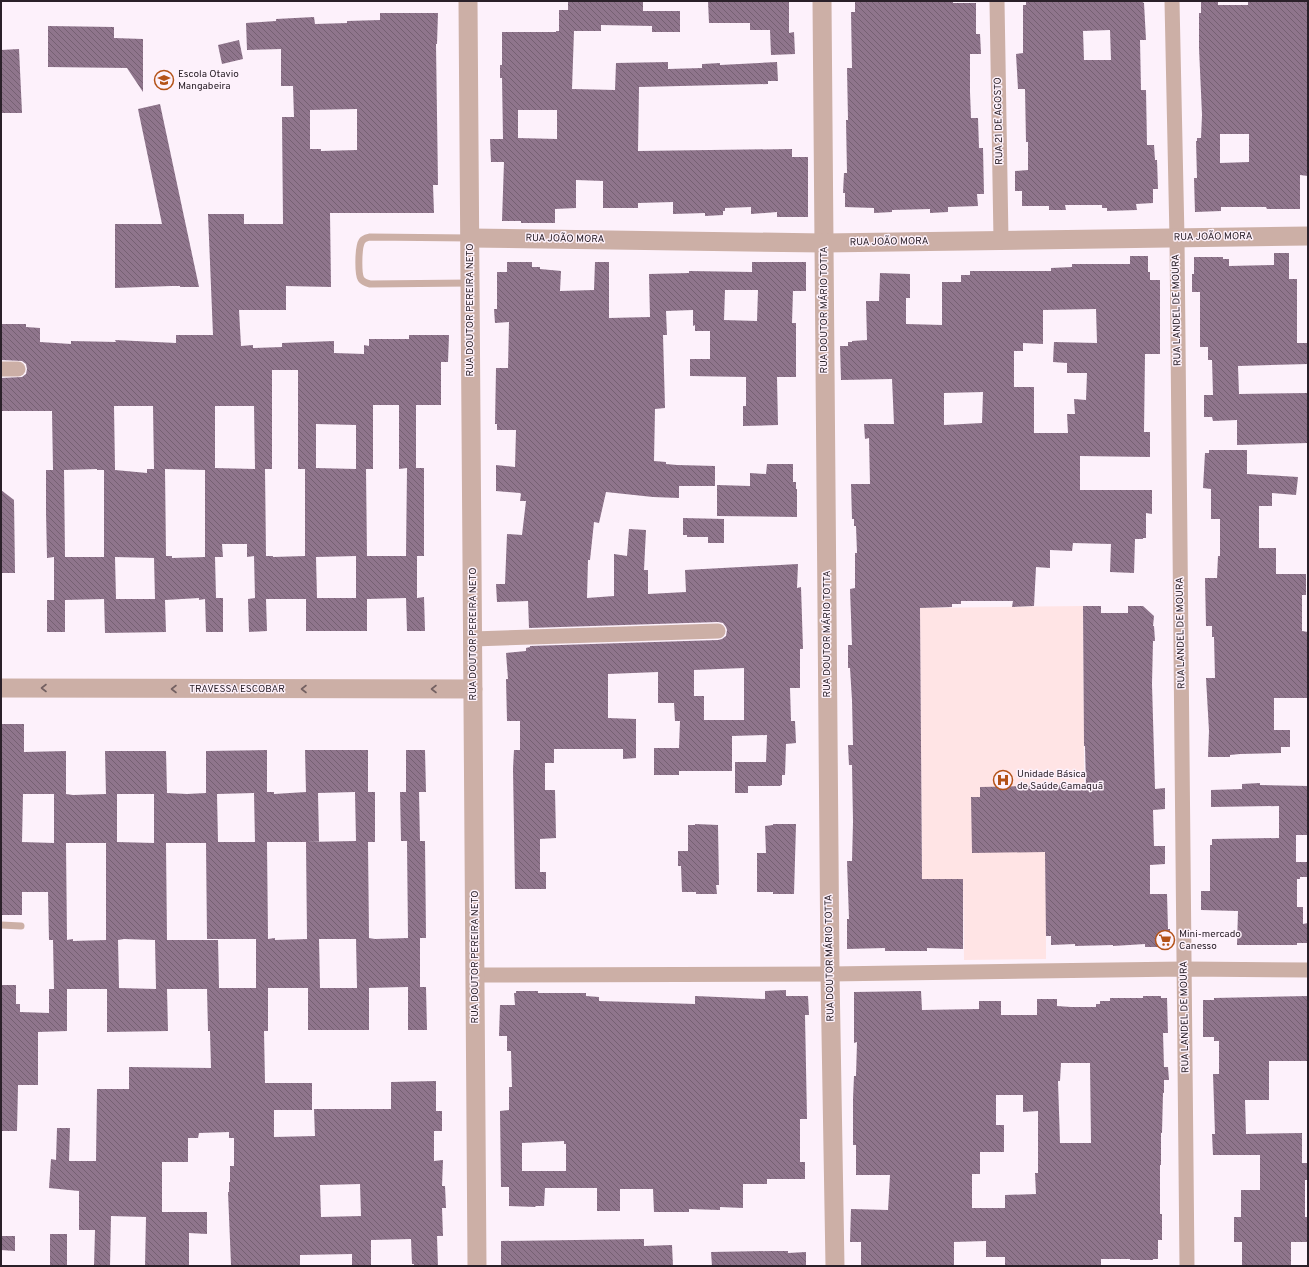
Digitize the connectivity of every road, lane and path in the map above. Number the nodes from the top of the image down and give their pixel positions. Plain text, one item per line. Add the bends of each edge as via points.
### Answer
1 (468, 1) edge
2 (822, 1) edge
3 (997, 1) edge
4 (1172, 1) edge
5 (1308, 236) edge
6 (470, 238) junction
7 (1177, 238) junction
8 (1002, 240) junction
9 (824, 243) junction
10 (470, 283) junction
11 (1, 369) edge
12 (18, 369) dead end
13 (718, 631) dead end
14 (473, 639) junction
15 (1, 688) edge
16 (473, 689) junction
17 (1, 926) edge
18 (20, 926) dead end
19 (1184, 969) junction
20 (1308, 970) edge
21 (830, 974) junction
22 (475, 975) junction
23 (477, 1266) edge
24 (835, 1266) edge
25 (1188, 1266) edge

1 - 6 street, RUA DOUTOR PEREIRA NETO
2 - 9 street, RUA DOUTOR MÁRIO TOTTA
3 - 8 street, RUA 21 DE AGOSTO
4 - 7 street, RUA LANDEL DE MOURA
5 - 7 street, RUA JOÃO MORA
6 - 9 street, RUA JOÃO MORA
6 - 10 street, RUA DOUTOR PEREIRA NETO
6 - 10 lane via 370,237 364,238 359,247 359,273 361,279 370,284
7 - 8 street, RUA JOÃO MORA
7 - 19 street, RUA LANDEL DE MOURA
8 - 9 street, RUA JOÃO MORA
9 - 21 street, RUA DOUTOR MÁRIO TOTTA
10 - 14 street, RUA DOUTOR PEREIRA NETO
11 - 12 street
13 - 14 street
14 - 16 street, RUA DOUTOR PEREIRA NETO
16 -> 15 street, TRAVESSA ESCOBAR
16 - 22 street, RUA DOUTOR PEREIRA NETO
17 - 18 lane
19 - 20 street
19 - 21 street
19 - 25 street, RUA LANDEL DE MOURA
21 - 22 street
21 - 24 street, RUA DOUTOR MÁRIO TOTTA
22 - 23 street, RUA DOUTOR PEREIRA NETO

